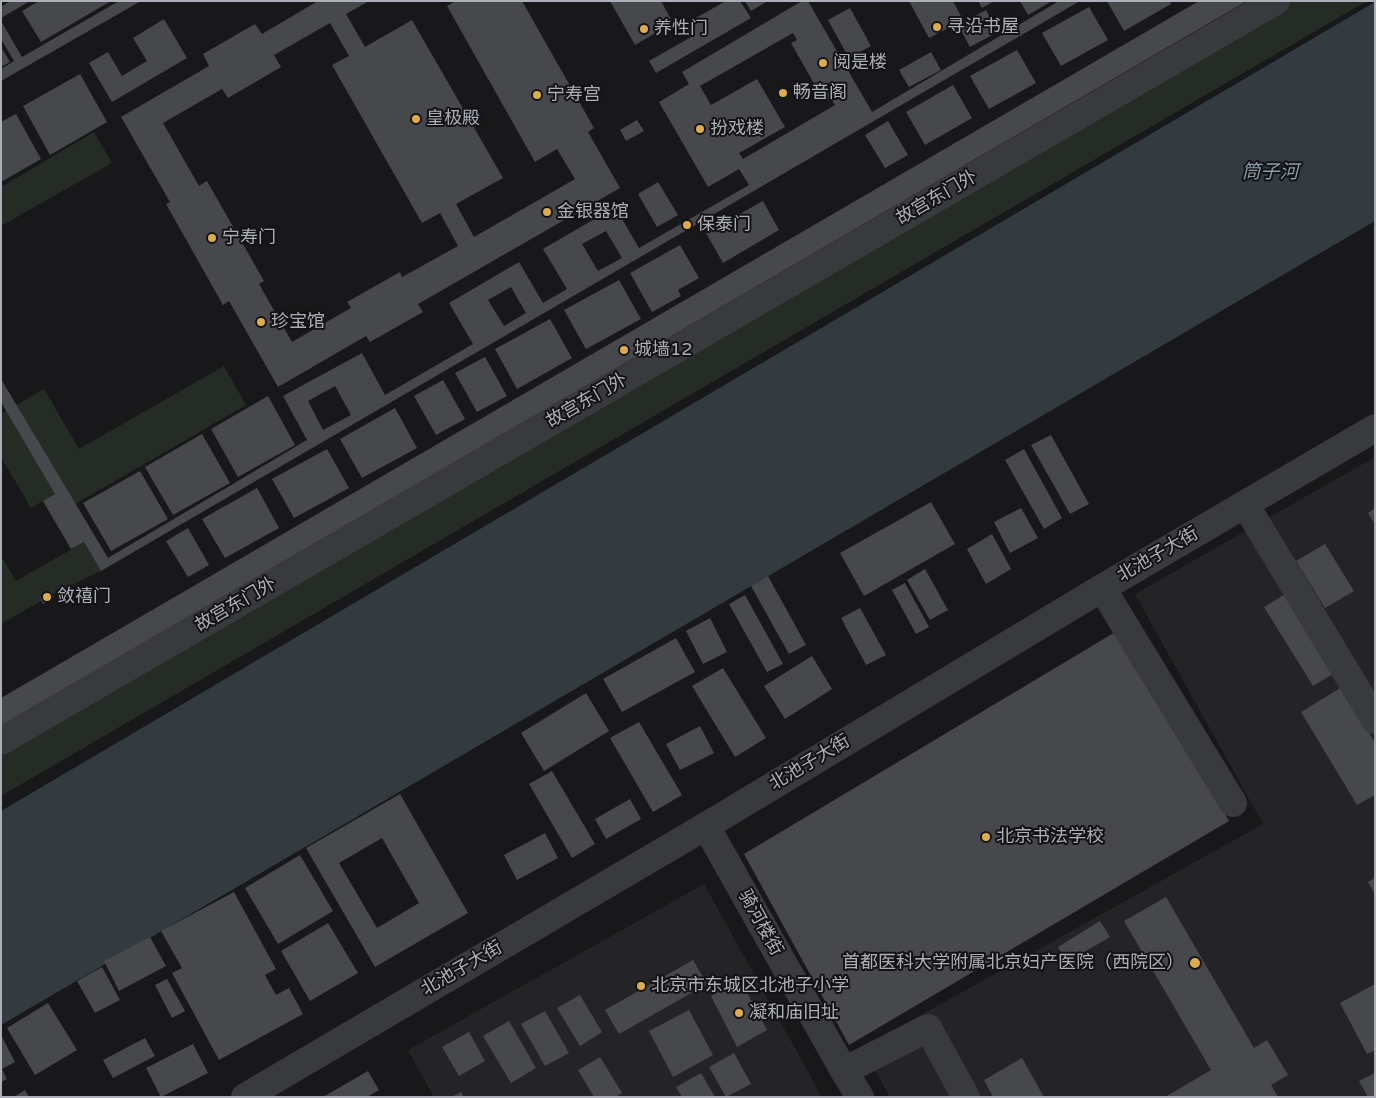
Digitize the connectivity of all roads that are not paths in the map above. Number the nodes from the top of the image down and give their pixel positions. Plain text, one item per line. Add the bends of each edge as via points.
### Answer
1 (1276, 1) edge
2 (1375, 428) edge
3 (1244, 504) junction
4 (1102, 588) junction
5 (1375, 720) edge
6 (1, 741) edge
7 (1233, 804) dead end
8 (706, 826) junction
9 (844, 1071) junction
10 (245, 1097) edge
11 (860, 1097) edge
12 (966, 1097) edge

1 - 6 street, 故宫东门外
2 - 3 street, 北池子大街
3 - 4 street, 北池子大街
3 - 5 street
4 - 7 street
4 - 8 street, 北池子大街
8 - 9 street, 骑河楼街
8 - 10 street, 北池子大街
9 - 11 street, 骑河楼街
9 - 12 street via 928,1028

